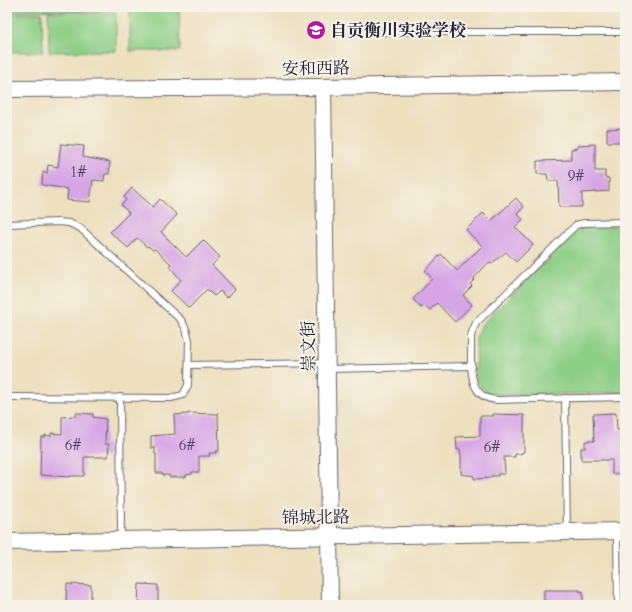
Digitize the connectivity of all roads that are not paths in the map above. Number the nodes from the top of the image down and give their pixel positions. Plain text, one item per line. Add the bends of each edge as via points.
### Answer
1 (374, 32) dead end
2 (625, 32) edge
3 (625, 82) edge
4 (322, 87) junction
5 (625, 87) edge
6 (7, 89) edge
7 (625, 222) edge
8 (7, 224) edge
9 (188, 365) junction
10 (327, 366) junction
11 (472, 366) junction
12 (7, 397) edge
13 (120, 397) junction
14 (565, 398) junction
15 (625, 398) edge
16 (621, 531) edge
17 (567, 532) junction
18 (330, 536) junction
19 (121, 540) junction
20 (7, 542) edge
21 (330, 605) edge
22 (618, 605) edge

1 - 2 lane
3 - 4 street, 安和西路
3 - 5 lane
4 - 6 street, 安和西路
4 - 10 street, 崇文街
7 - 11 lane via 576,225 476,323 472,336
8 - 9 lane via 59,222 80,228 181,320 189,340
9 - 10 lane
9 - 13 lane via 188,385 183,395 171,398
10 - 11 lane
10 - 18 street, 崇文街
11 - 14 lane via 473,385 485,397 497,400
12 - 13 lane
13 - 19 lane
14 - 15 lane
14 - 17 lane
16 - 17 street, 锦城北路
16 - 22 lane
17 - 18 street, 锦城北路
18 - 19 street, 锦城北路
18 - 21 street, 崇文街
19 - 20 street, 锦城北路

